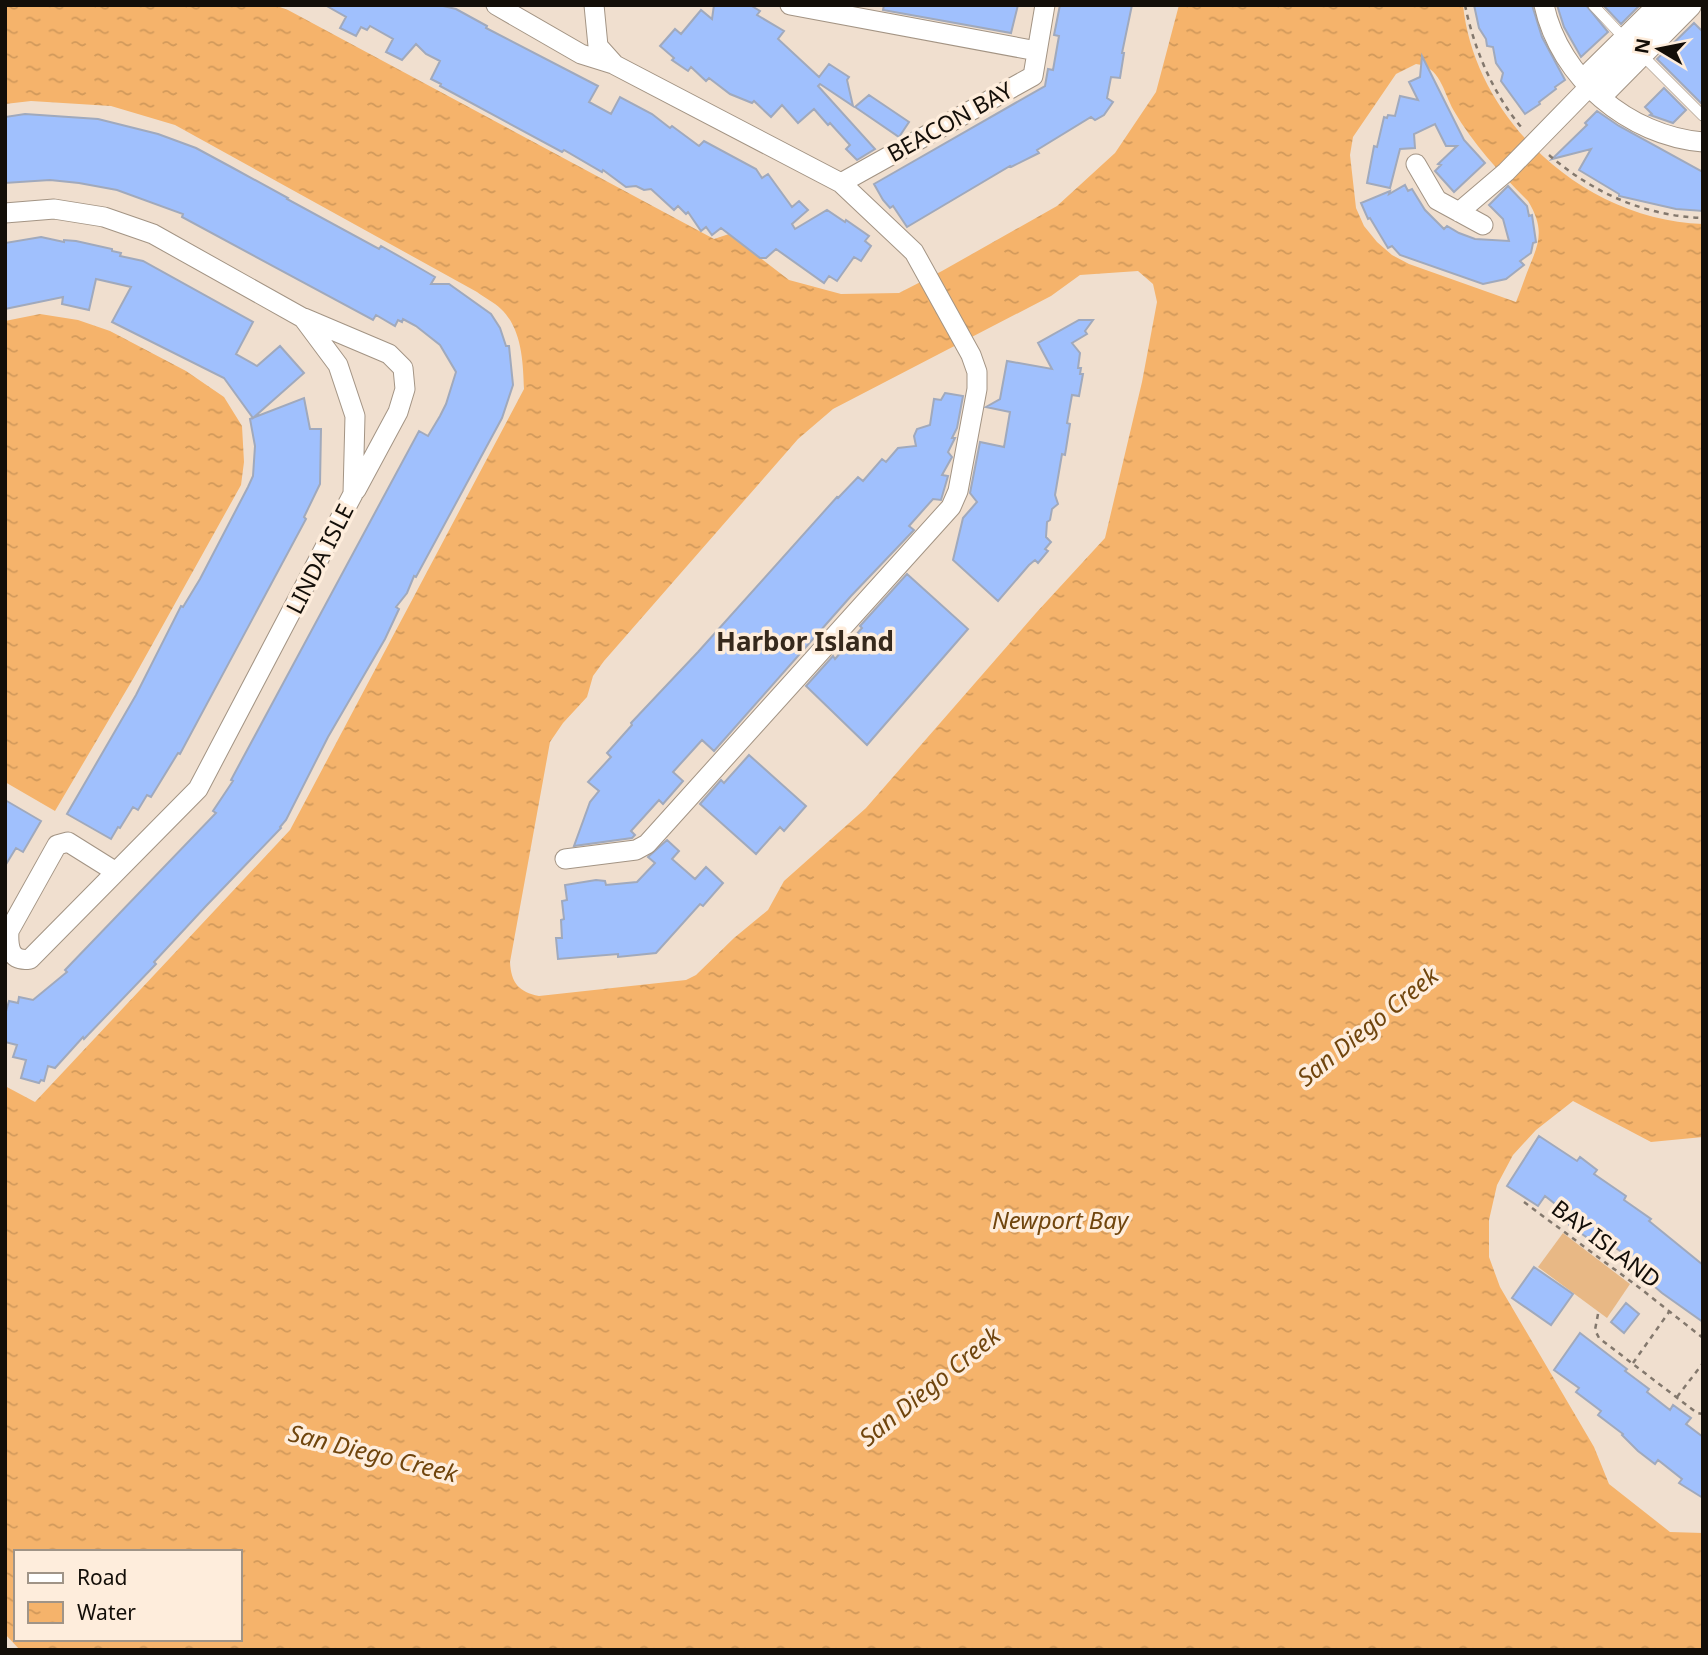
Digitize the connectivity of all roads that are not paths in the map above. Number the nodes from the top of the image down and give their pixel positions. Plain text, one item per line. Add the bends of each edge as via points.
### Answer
1 (496, 5) edge
2 (594, 5) edge
3 (790, 5) edge
4 (1045, 5) edge
5 (1544, 5) edge
6 (1593, 5) edge
7 (1661, 5) edge
8 (1689, 5) edge
9 (1634, 47) junction
10 (1037, 51) junction
11 (615, 65) junction
12 (1589, 87) junction
13 (1703, 116) edge
14 (1703, 142) edge
15 (1416, 164) dead end
16 (841, 183) junction
17 (1459, 212) junction
18 (5, 213) edge
19 (1483, 225) dead end
20 (303, 318) junction
21 (354, 494) junction
22 (565, 859) dead end
23 (116, 872) junction

1 - 11 street via 581,54
2 - 11 street via 598,46
3 - 10 street
4 - 10 street, BEACON BAY
5 - 12 street via 1556,42
6 - 9 lane
7 - 9 street
8 - 9 street
9 - 12 street via 1607,88
9 - 13 lane
10 - 16 street, BEACON BAY via 1032,76
11 - 16 street
12 - 14 street via 1624,116 1651,130
12 - 17 street via 1506,172
15 - 17 street via 1437,200
16 - 22 street via 914,253 971,355 977,389 958,491 951,507 647,844 636,850
17 - 19 street
18 - 20 street, LINDA ISLE via 54,209 104,217 153,234
20 - 21 street, LINDA ISLE via 338,365 355,416
20 - 21 street via 389,354 403,368 405,389 398,412
21 - 23 street, LINDA ISLE via 198,789
23 - 23 street, LINDA ISLE via 68,842 57,845 9,931 13,955 30,959

